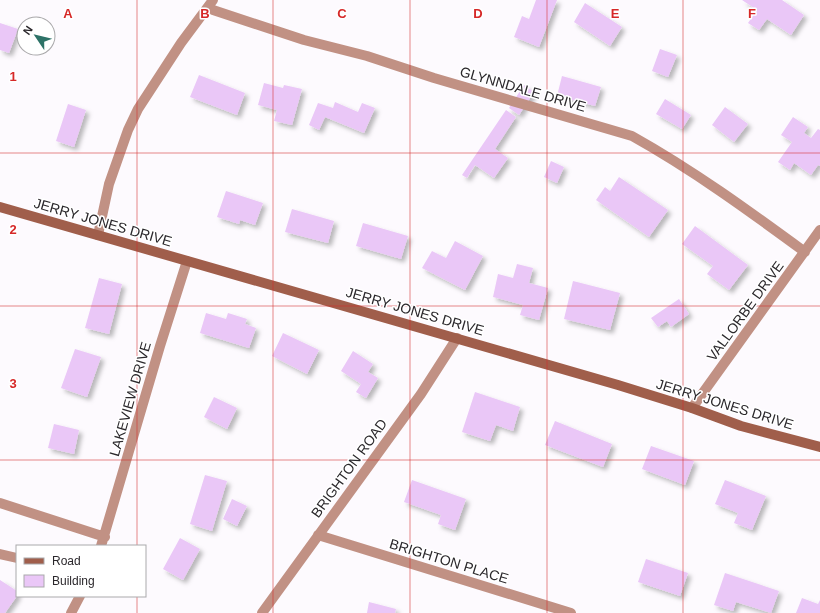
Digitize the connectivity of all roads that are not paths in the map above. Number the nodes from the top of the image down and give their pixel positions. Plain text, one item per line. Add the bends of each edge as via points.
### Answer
1 (210, 4) edge
2 (0, 207) edge
3 (820, 230) edge
4 (98, 236) junction
5 (805, 252) junction
6 (187, 261) junction
7 (457, 338) junction
8 (692, 408) junction
9 (820, 447) edge
10 (0, 503) edge
11 (318, 535) junction
12 (103, 541) edge
13 (0, 554) edge
14 (16, 558) edge
15 (79, 597) edge
16 (71, 613) edge
17 (262, 613) edge
18 (571, 613) edge

1 - 4 street via 138,109 109,184
1 - 5 street, GLYNNDALE DRIVE via 304,40 367,56 632,136 740,204
2 - 4 main road, JERRY JONES DRIVE
3 - 5 street, VALLORBE DRIVE
4 - 6 main road, JERRY JONES DRIVE
5 - 8 street, VALLORBE DRIVE
6 - 7 main road, JERRY JONES DRIVE
6 - 12 street, LAKEVIEW DRIVE
7 - 8 main road, JERRY JONES DRIVE
7 - 11 street, BRIGHTON ROAD via 421,394
8 - 9 main road, JERRY JONES DRIVE via 741,426
10 - 12 street
11 - 17 street, BRIGHTON ROAD
11 - 18 street, BRIGHTON PLACE
13 - 14 street
15 - 16 street

